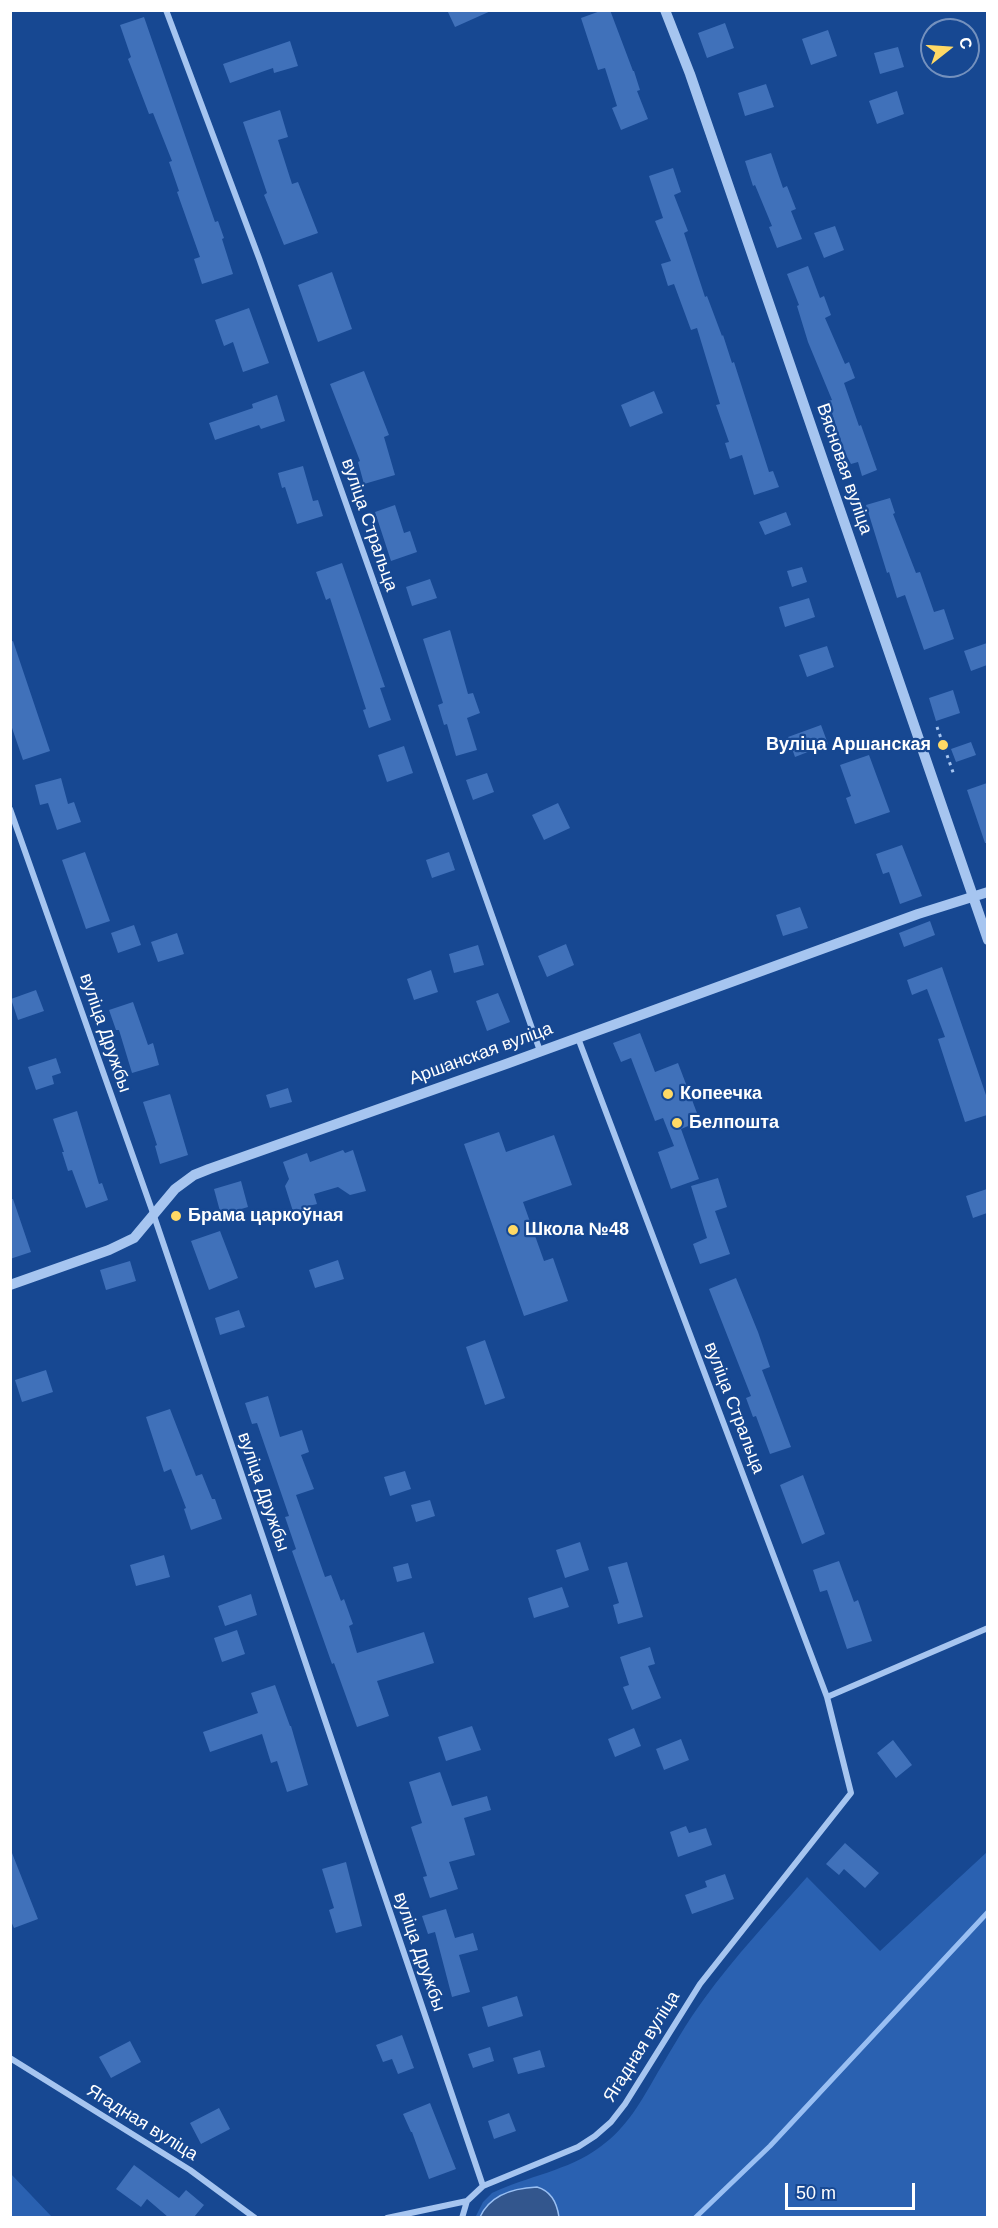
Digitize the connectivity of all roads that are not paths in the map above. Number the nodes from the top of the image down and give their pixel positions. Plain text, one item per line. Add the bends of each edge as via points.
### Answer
1 (166, 10) edge
2 (665, 10) edge
3 (10, 810) edge
4 (987, 892) edge
5 (973, 897) junction
6 (987, 939) edge
7 (578, 1037) junction
8 (540, 1051) junction
9 (153, 1213) junction
10 (10, 1285) edge
11 (987, 1629) edge
12 (827, 1697) junction
13 (852, 1793) joint
14 (10, 2058) edge
15 (483, 2186) junction
16 (467, 2201) junction
17 (255, 2217) edge
18 (387, 2217) edge
19 (462, 2217) edge

1 - 8 street, вуліца Стральца
2 - 5 street, Вясновая вуліца
3 - 9 street, вуліца Дружбы
4 - 5 street, Аршанская вуліца
5 - 6 street, Вясновая вуліца
5 - 7 street, Аршанская вуліца
7 - 8 street, Аршанская вуліца
7 - 12 street, вуліца Стральца
8 - 9 street, Аршанская вуліца via 194,1175
9 - 10 street, Аршанская вуліца via 134,1238
9 - 15 street, вуліца Дружбы
11 - 12 street
12 - 13 street, вуліца Стральца
13 - 15 street, Ягадная вуліца via 700,1984 611,2122 578,2147
14 - 17 street, Ягадная вуліца via 190,2170
15 - 16 street, Ягадная вуліца
16 - 18 street
16 - 19 street

